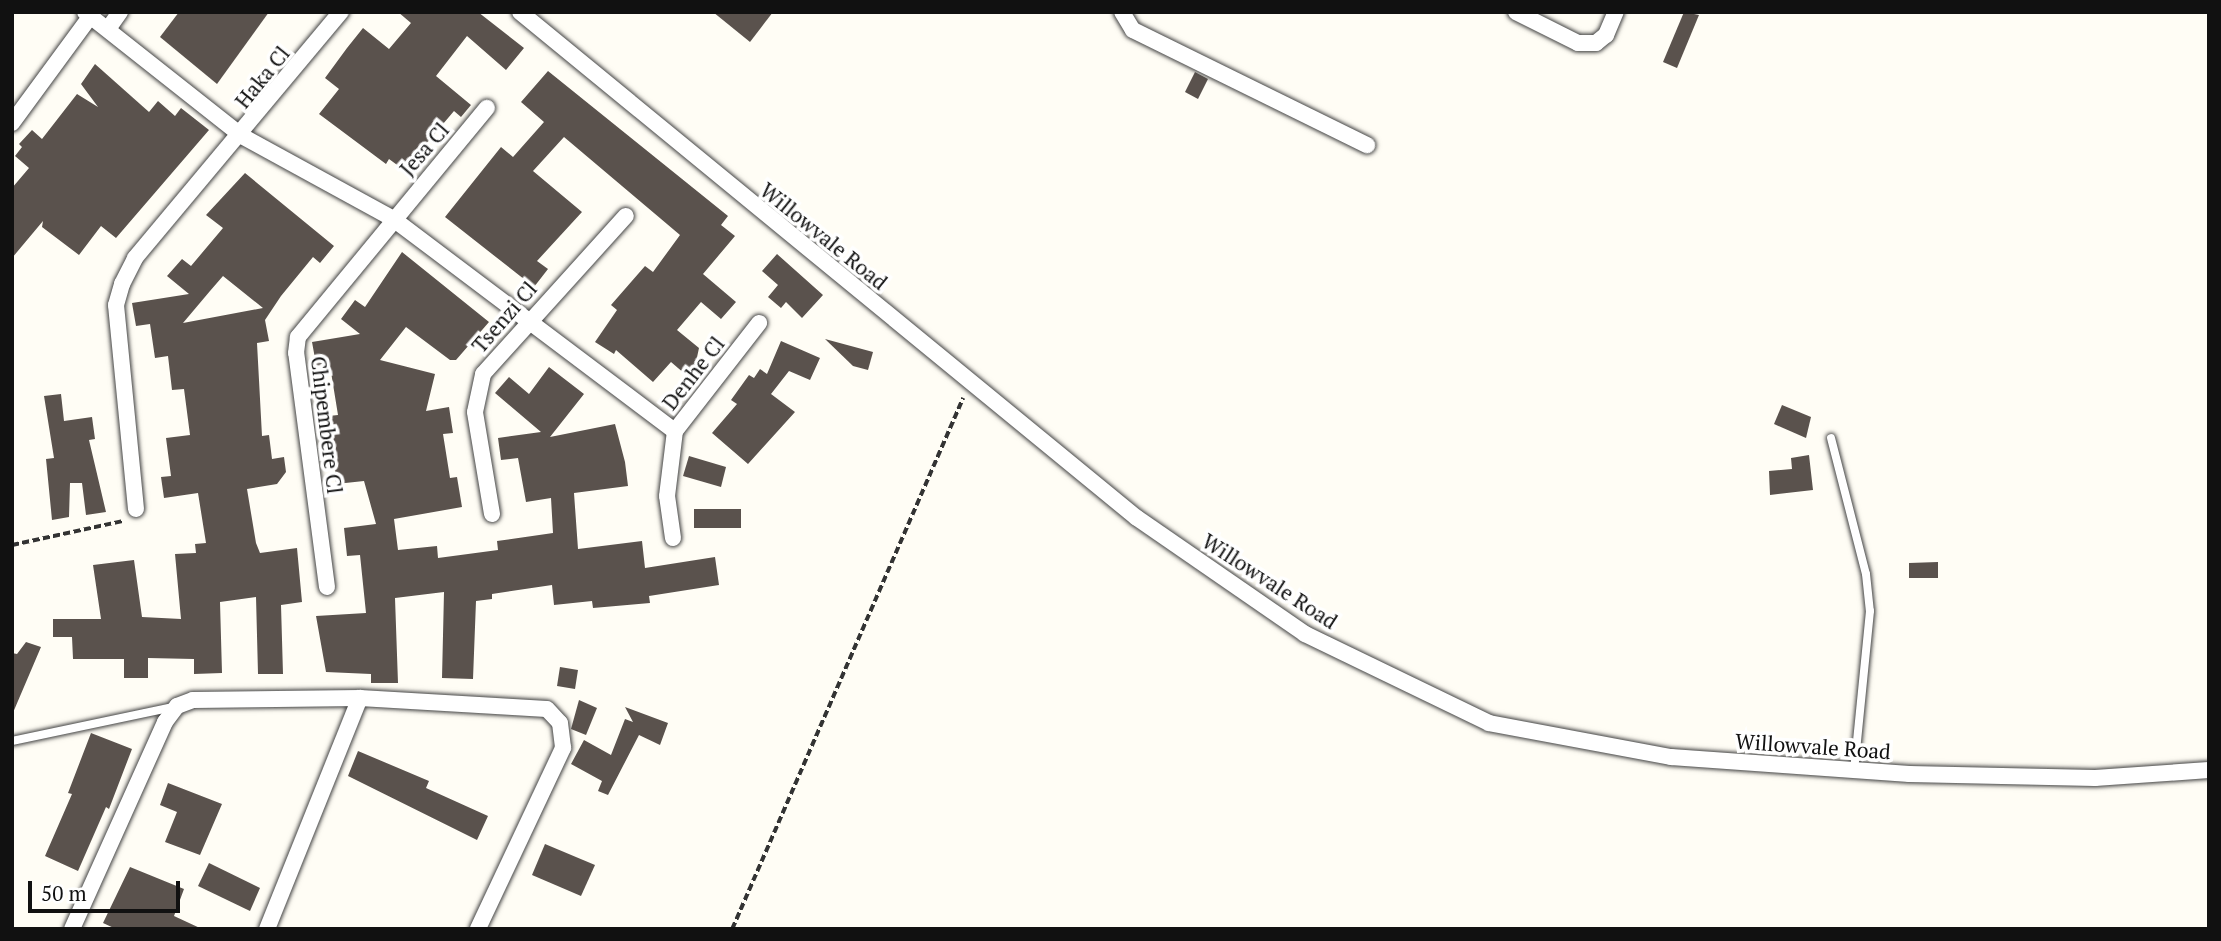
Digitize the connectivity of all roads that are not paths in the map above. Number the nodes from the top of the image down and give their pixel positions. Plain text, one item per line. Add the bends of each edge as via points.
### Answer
1 (120, 12) edge
2 (341, 12) edge
3 (520, 12) edge
4 (1122, 12) edge
5 (1516, 12) edge
6 (1615, 12) edge
7 (87, 15) edge
8 (108, 29) junction
9 (487, 108) dead end
10 (12, 123) edge
11 (242, 135) junction
12 (1367, 145) dead end
13 (626, 215) dead end
14 (392, 218) junction
15 (526, 322) junction
16 (759, 323) dead end
17 (675, 431) junction
18 (1832, 438) dead end
19 (136, 509) road end
20 (492, 514) dead end
21 (673, 538) dead end
22 (327, 587) dead end
23 (360, 698) junction
24 (177, 706) junction
25 (12, 741) edge
26 (2209, 769) edge
27 (1854, 771) junction
28 (72, 929) edge
29 (267, 929) edge
30 (478, 929) edge

1 - 8 street
2 - 11 street, Haka Cl
3 - 27 street, Willowvale Road via 1137,518 1305,634 1489,723 1671,757
4 - 12 street via 1133,30
5 - 6 street via 1578,43 1596,43 1606,35
7 - 8 street
7 - 10 street
8 - 11 street
9 - 14 street, Jesa Cl
11 - 14 street
11 - 19 street, Haka Cl via 135,258 119,294 116,305
13 - 15 street, Tsenzi Cl
14 - 15 street
14 - 22 street, Chipembere Cl via 298,337 296,353
15 - 17 street
15 - 20 street, Tsenzi Cl via 483,374 477,394 475,412
16 - 17 street, Denhe Cl
17 - 21 street, Denhe Cl via 667,496
18 - 27 lane via 1863,562 1870,611
23 - 24 street via 192,700
23 - 29 street
23 - 30 street via 547,709 560,723 564,748
24 - 25 lane
24 - 28 street via 165,722
26 - 27 street, Willowvale Road via 2045,779

